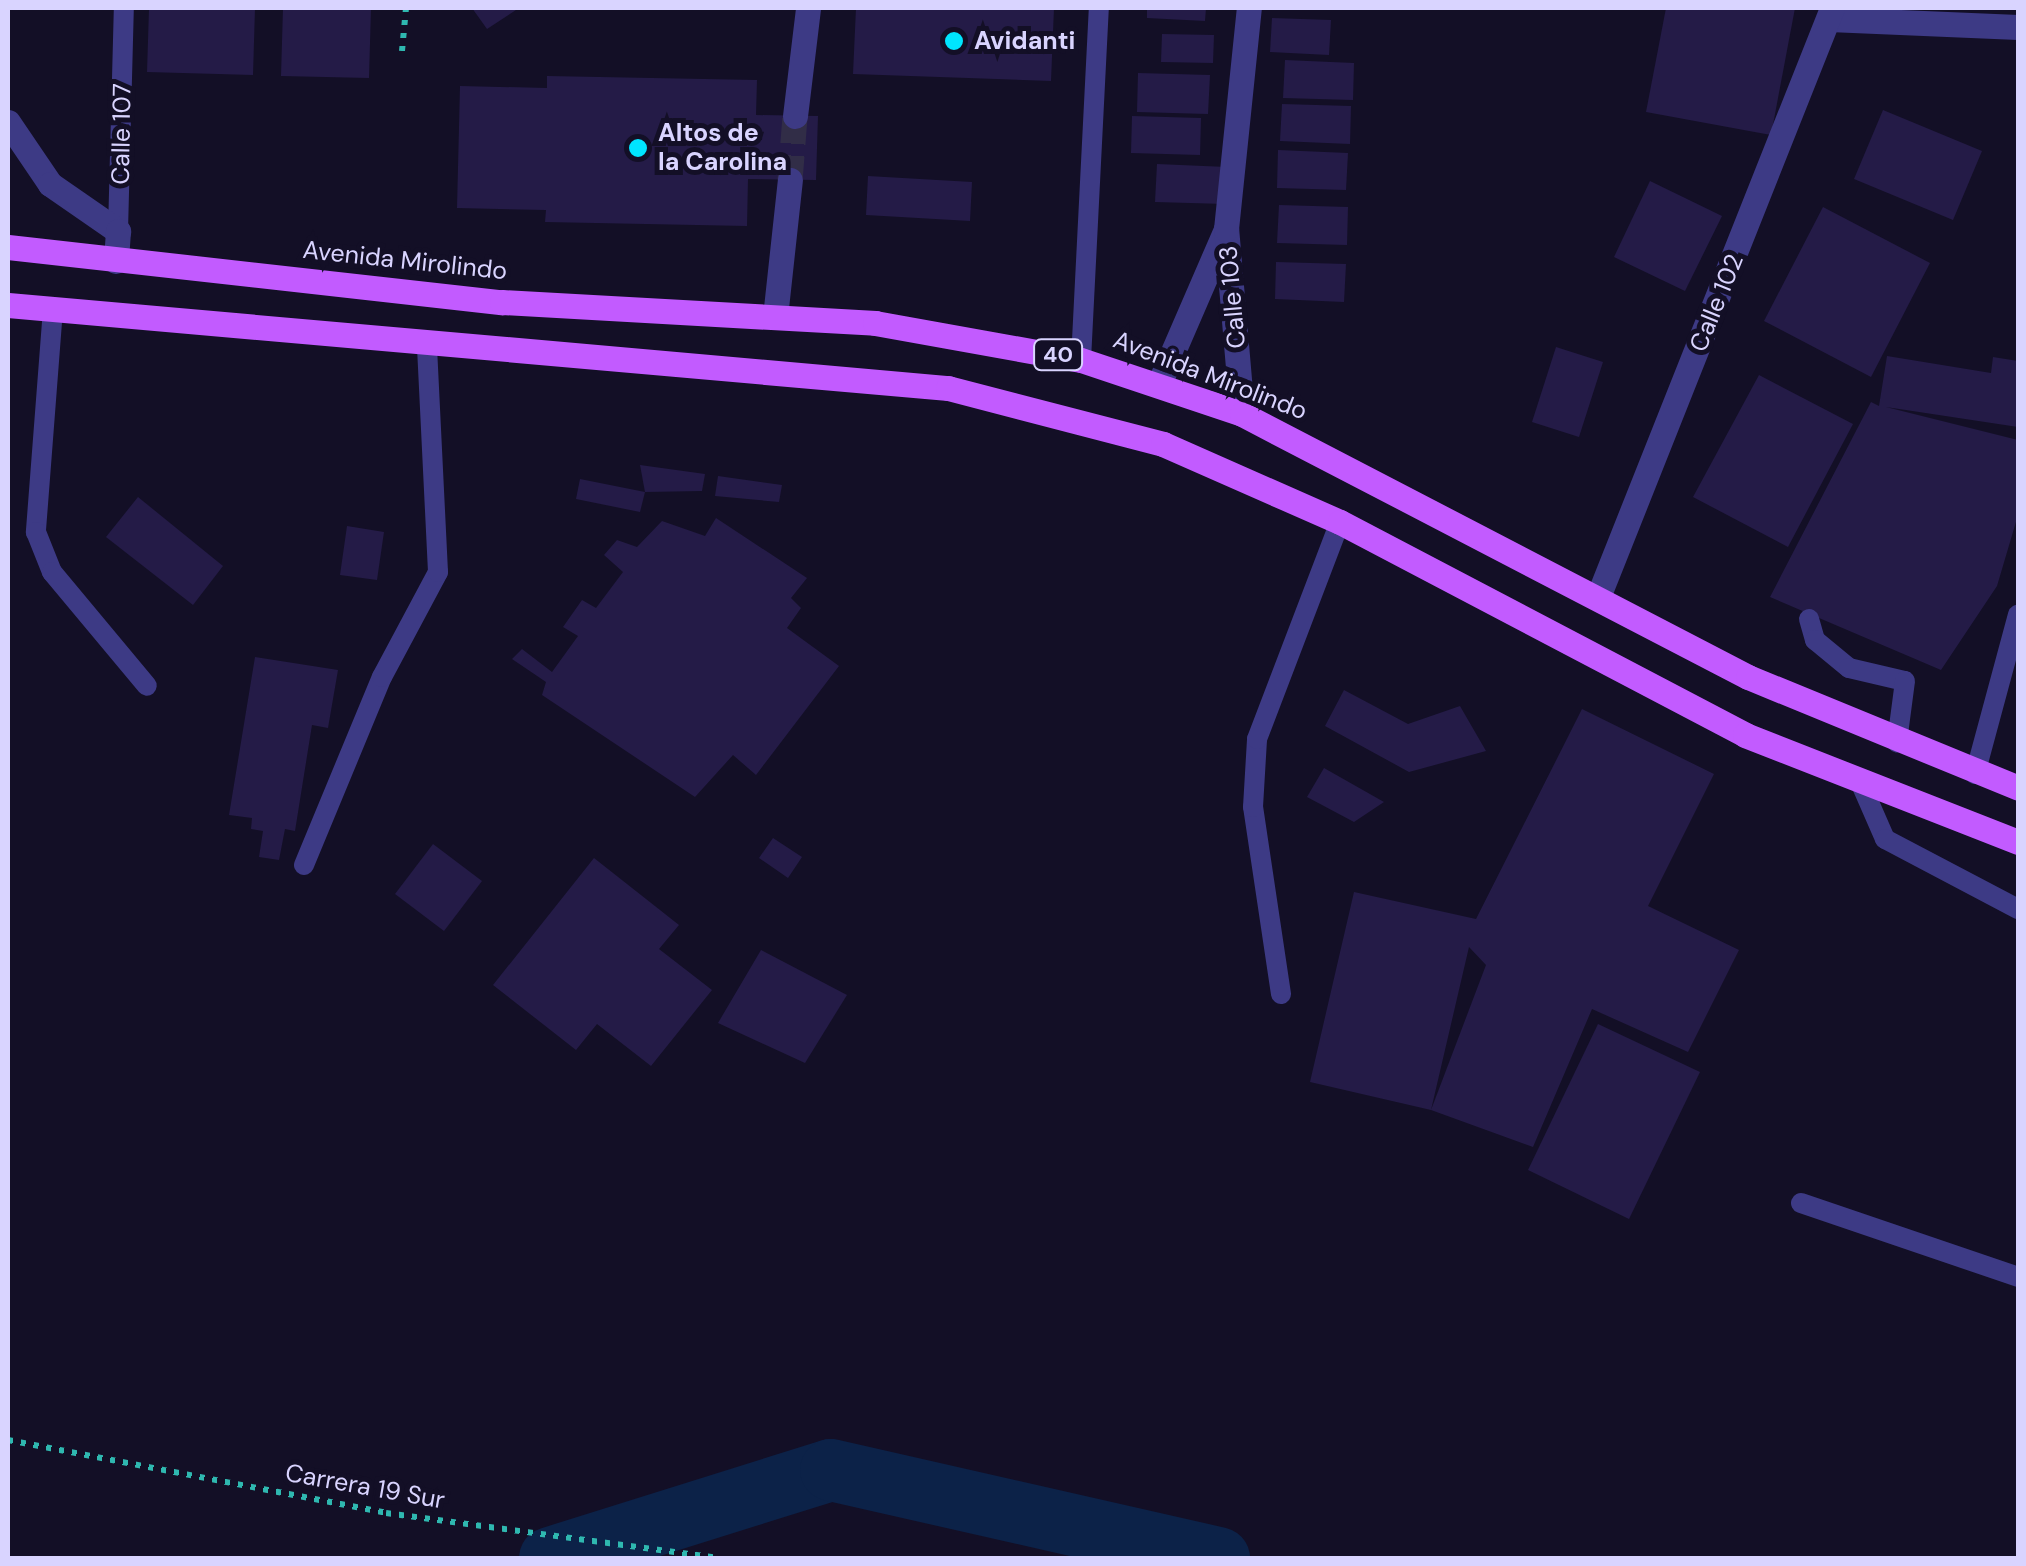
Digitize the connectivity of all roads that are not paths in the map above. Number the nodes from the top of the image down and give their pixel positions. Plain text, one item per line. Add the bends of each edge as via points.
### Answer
1 (124, 8) edge
2 (808, 8) edge
3 (1099, 8) edge
4 (1249, 8) edge
5 (1830, 13) edge
6 (2018, 27) edge
7 (795, 116) tunnel mouth
8 (8, 122) edge
9 (790, 180) tunnel mouth
10 (1226, 229) junction
11 (118, 231) junction
12 (8, 248) edge
13 (116, 260) junction
14 (8, 304) edge
15 (53, 309) junction
16 (774, 317) junction
17 (427, 348) junction
18 (1082, 360) junction
19 (1159, 384) junction
20 (1242, 414) junction
21 (1340, 522) junction
22 (1598, 598) junction
23 (2018, 615) edge
24 (1809, 619) dead end
25 (147, 686) dead end
26 (1897, 742) junction
27 (1974, 774) junction
28 (1861, 784) junction
29 (2018, 788) edge
30 (2018, 842) edge
31 (304, 865) dead end
32 (2018, 909) edge
33 (1281, 994) dead end
34 (1801, 1203) dead end
35 (2018, 1277) edge

1 - 11 lane, Calle 107
2 - 7 street
3 - 18 lane
4 - 10 street
5 - 6 street
5 - 22 street, Calle 102
8 - 11 street via 50,184
9 - 16 street
10 - 19 street, Calle 103
10 - 20 street, Calle 103
11 - 13 street, Calle 107
12 - 13 main road, Avenida Mirolindo / 40
13 - 16 main road, Avenida Mirolindo / 40 via 502,302
14 - 15 main road, 40
15 - 17 main road, 40
15 - 25 lane via 36,532 52,572
16 - 18 main road, Avenida Mirolindo / 40 via 874,322
17 - 21 main road, 40 via 948,388 1163,444
17 - 31 lane via 438,572 382,677
18 - 19 main road, Avenida Mirolindo / 40
19 - 20 main road, Avenida Mirolindo / 40
20 - 22 main road, Avenida Mirolindo / 40
21 - 28 main road, 40 via 1745,735
21 - 33 lane via 1257,739 1253,807
22 - 26 main road, Avenida Mirolindo / 40
23 - 27 lane
24 - 26 lane via 1816,640 1849,668 1905,681
26 - 27 main road, Avenida Mirolindo / 40
27 - 29 main road, Avenida Mirolindo / 40
28 - 30 main road, 40
28 - 32 lane via 1886,839
34 - 35 lane

